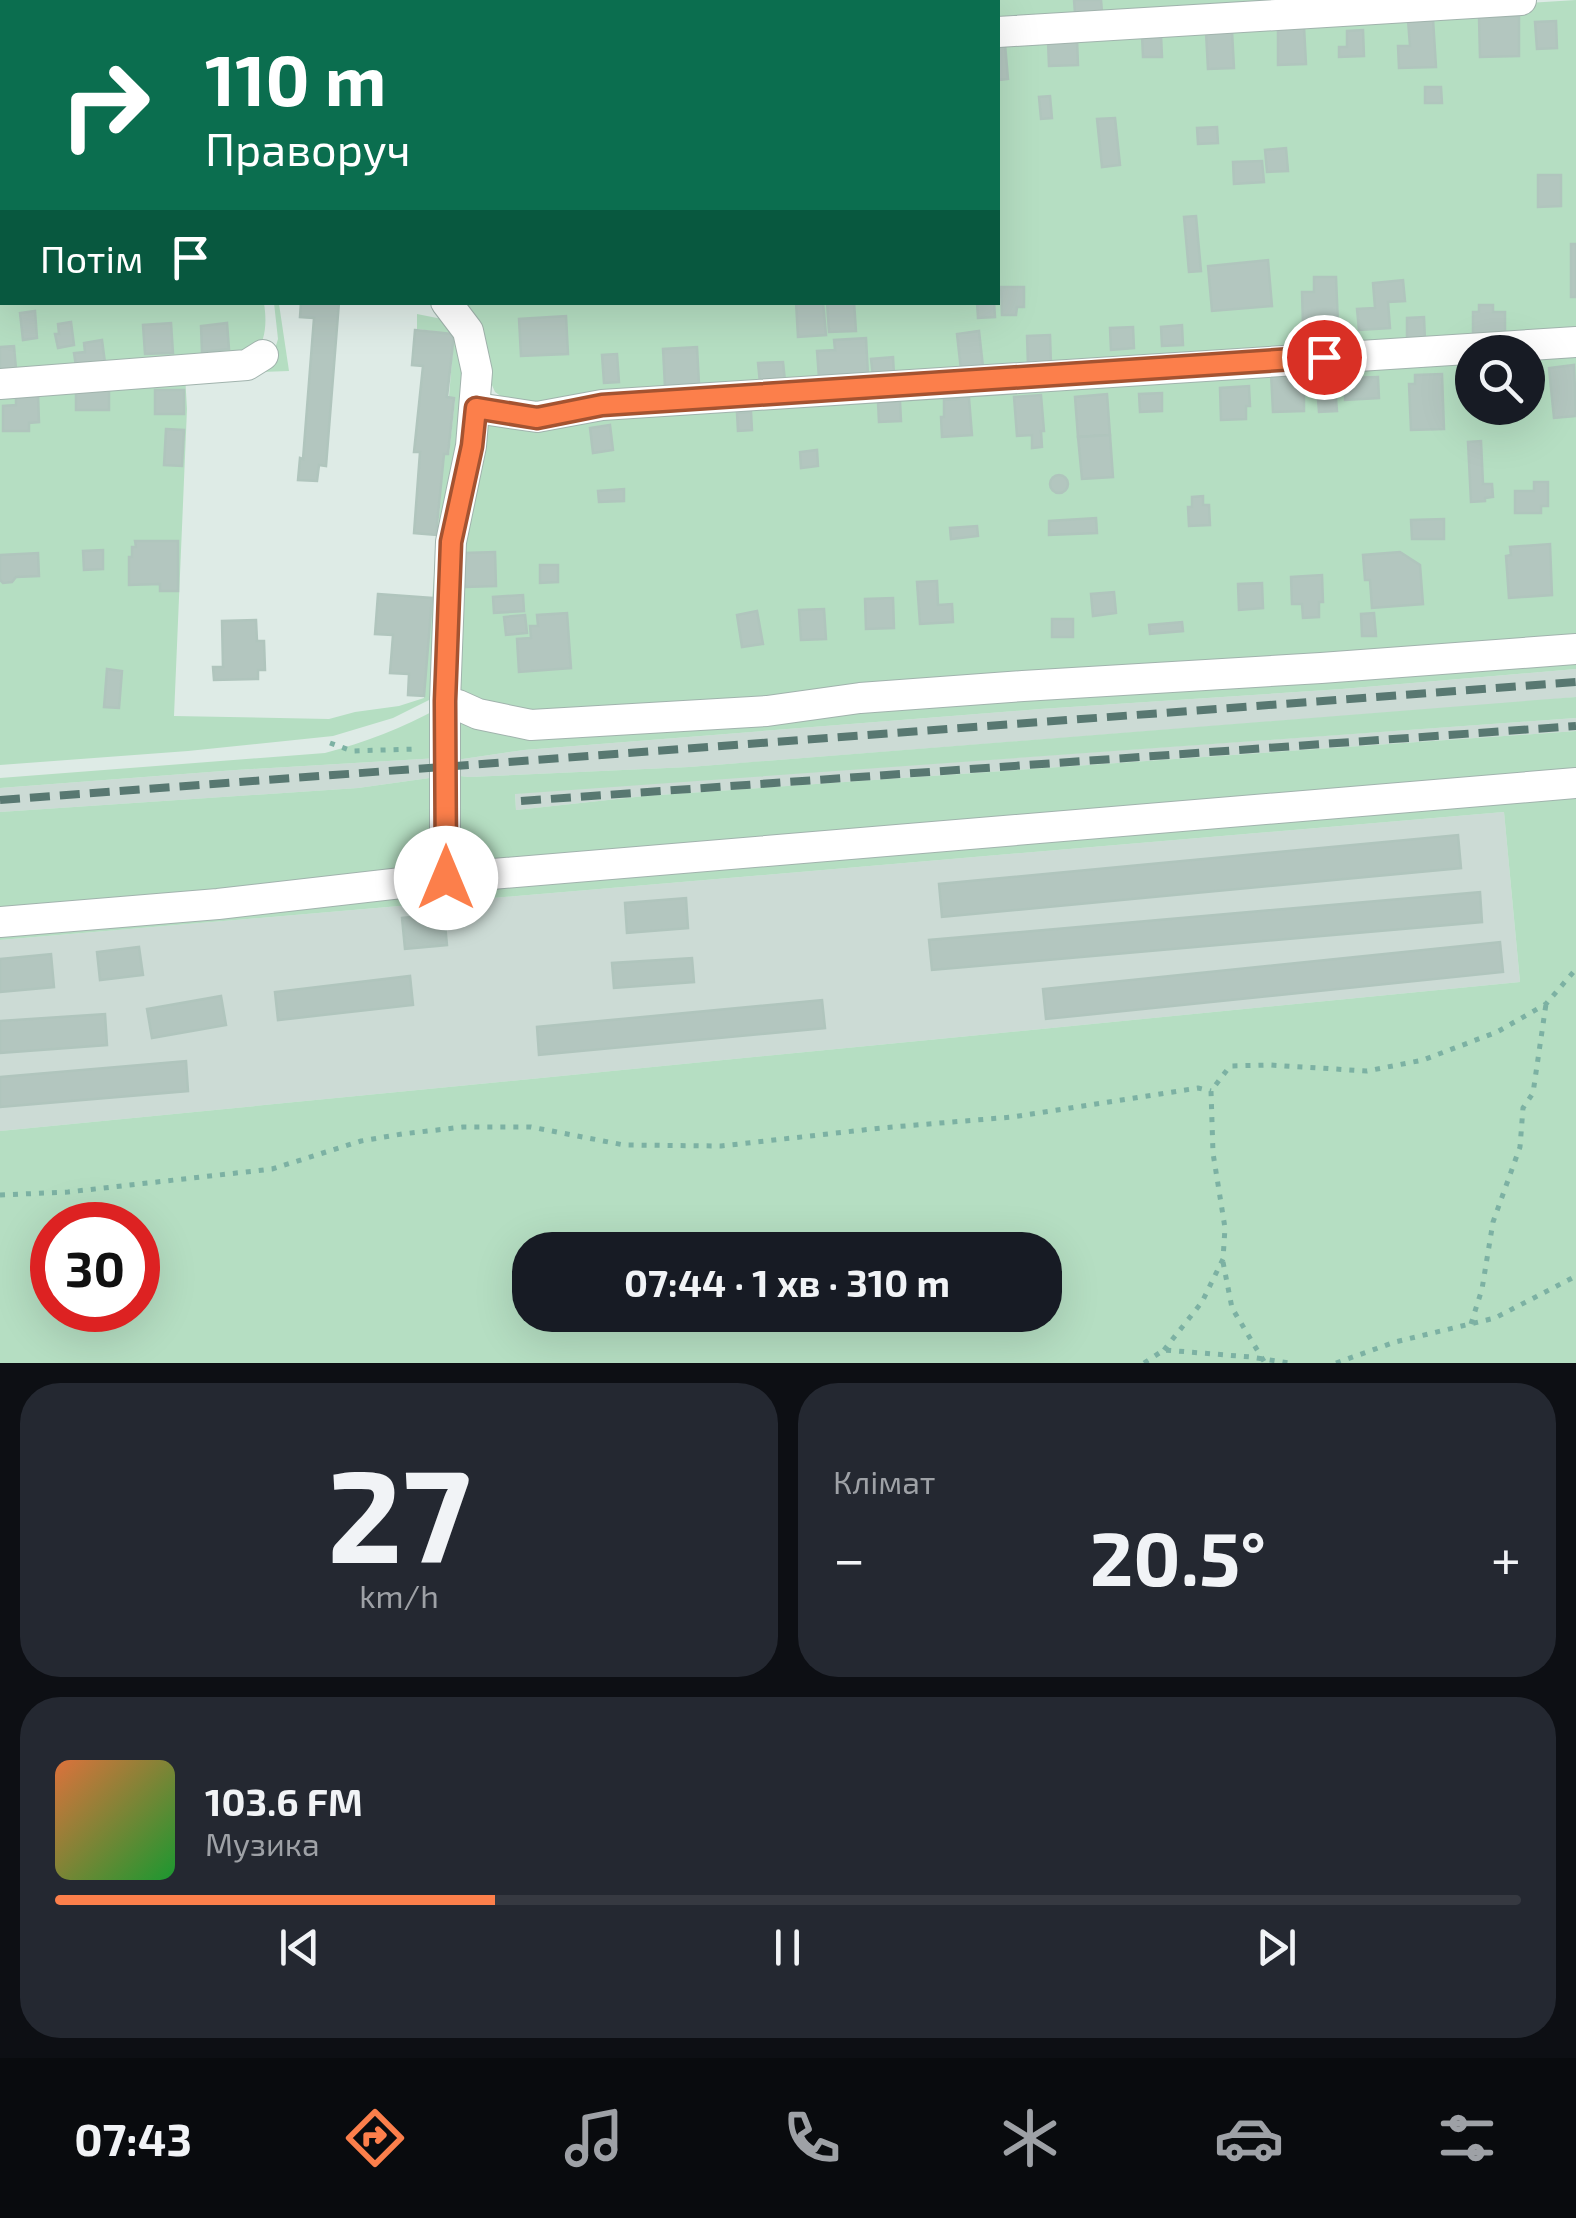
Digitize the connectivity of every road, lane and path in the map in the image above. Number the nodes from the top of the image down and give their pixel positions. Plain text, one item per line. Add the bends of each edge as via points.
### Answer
1 (1521, 0) edge
2 (1000, 32) edge
3 (448, 305) edge
4 (1576, 342) edge
5 (263, 356) dead end
6 (0, 384) edge
7 (476, 408) junction
8 (1576, 649) edge
9 (445, 701) junction
10 (330, 743) dead end
11 (446, 752) junction
12 (1576, 784) edge
13 (446, 878) junction
14 (0, 922) edge
15 (1576, 969) edge
16 (1546, 1004) junction
17 (1211, 1091) junction
18 (0, 1195) edge
19 (1222, 1259) junction
20 (1576, 1276) edge
21 (1470, 1324) junction
22 (1164, 1350) junction
23 (1263, 1361) edge
24 (1144, 1363) edge
25 (1290, 1363) edge
26 (1336, 1363) edge

1 - 2 street
3 - 7 street via 473,347
4 - 7 street via 621,404 537,418
5 - 6 street via 247,365
7 - 9 street via 451,542
8 - 9 street via 531,725
9 - 11 street
10 - 11 path via 352,750
11 - 13 street
12 - 13 street
13 - 14 street
15 - 16 path
16 - 17 path via 1498,1032 1424,1060 1366,1070 1230,1066
16 - 21 path via 1520,1147
17 - 18 path via 721,1146 624,1145 532,1127 463,1128 361,1141 272,1169
17 - 19 path via 1225,1228
19 - 22 path via 1202,1302
19 - 23 path via 1232,1308
20 - 21 path via 1496,1318
21 - 26 path
22 - 23 path
22 - 24 path
23 - 25 path

